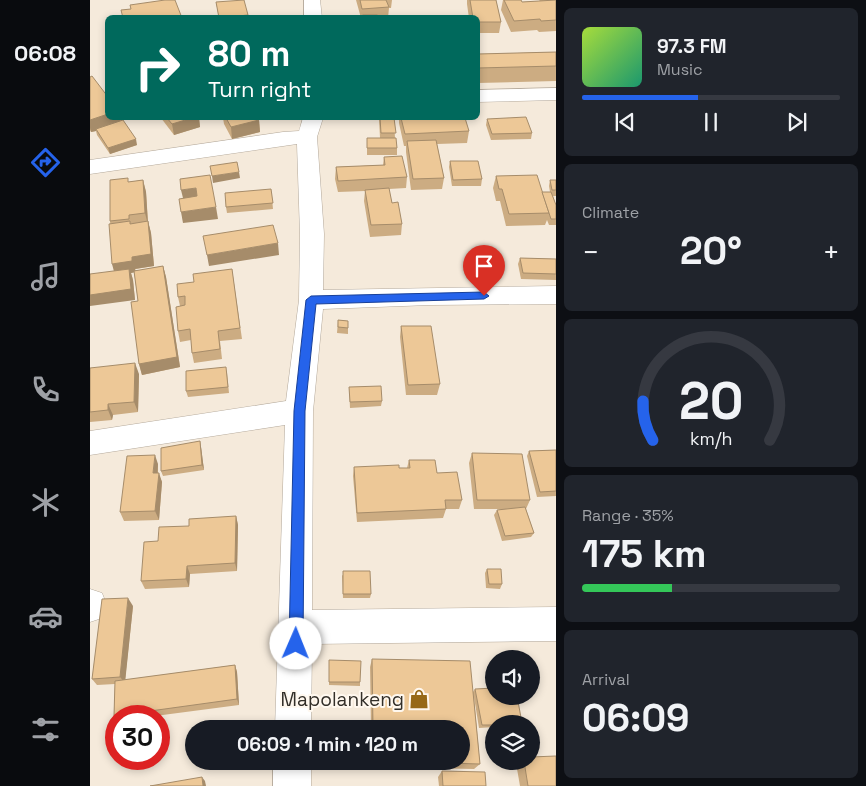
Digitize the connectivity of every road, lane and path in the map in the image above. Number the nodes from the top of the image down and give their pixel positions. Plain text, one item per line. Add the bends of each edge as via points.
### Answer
1 (312, 0) edge
2 (313, 15) edge
3 (556, 94) edge
4 (480, 96) edge
5 (310, 127) edge
6 (90, 167) edge
7 (556, 295) edge
8 (311, 300) junction
9 (300, 411) junction
10 (90, 443) edge
11 (556, 624) edge
12 (296, 627) junction
13 (293, 720) edge
14 (292, 770) edge
15 (292, 786) edge

1 - 2 street
3 - 4 street
5 - 6 street via 283,138
5 - 8 street
7 - 8 street
8 - 9 street
9 - 10 street
9 - 12 street
11 - 12 street
12 - 13 street
14 - 15 street

